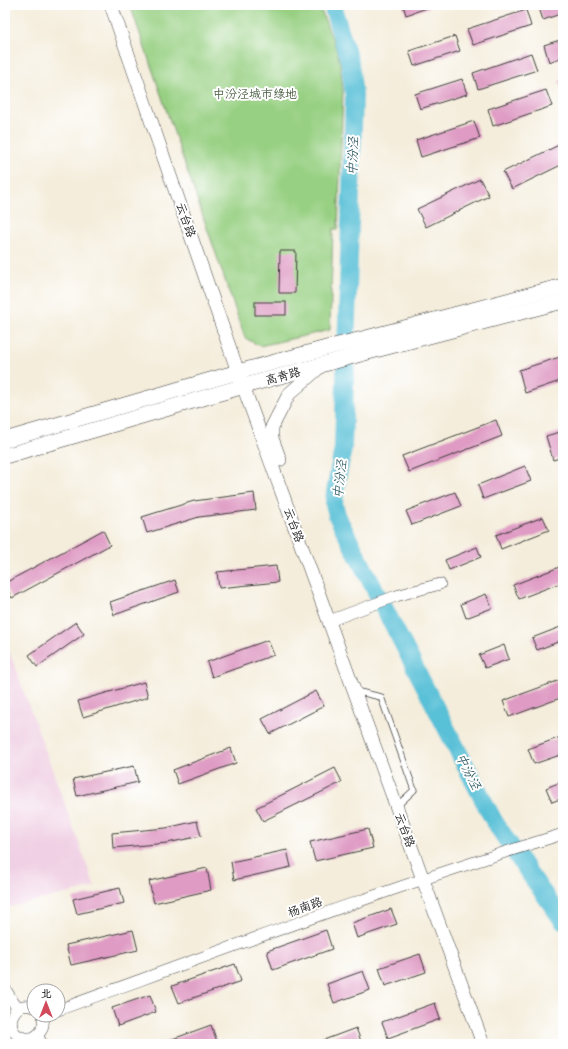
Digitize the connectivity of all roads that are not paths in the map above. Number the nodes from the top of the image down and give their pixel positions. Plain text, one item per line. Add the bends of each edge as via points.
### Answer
1 (111, 5) edge
2 (563, 286) edge
3 (563, 302) edge
4 (367, 345) junction
5 (326, 364) junction
6 (241, 379) junction
7 (5, 440) edge
8 (5, 456) edge
9 (282, 493) junction
10 (440, 584) dead end
11 (329, 621) junction
12 (354, 691) junction
13 (396, 807) junction
14 (563, 834) edge
15 (423, 879) junction
16 (5, 989) edge
17 (26, 1006) edge
18 (66, 1007) edge
19 (18, 1008) junction
20 (44, 1023) edge
21 (8, 1028) edge
22 (39, 1040) edge
23 (483, 1044) edge

1 - 6 street, 云台路
2 - 4 main road, 高青路
3 - 4 main road, 高青路
4 - 5 main road, 高青路
4 - 6 main road, 高青路 via 330,347
5 - 6 main road, 高青路
5 - 9 street via 288,394 272,427 272,438 285,476
6 - 7 main road, 高青路
6 - 8 main road, 高青路
6 - 9 street, 云台路
9 - 11 street, 云台路
10 - 11 street via 396,596
11 - 12 street, 云台路
12 - 13 street, 云台路
12 - 13 lane via 381,697 414,790
13 - 15 street, 云台路
14 - 15 street, 杨南路
15 - 18 street, 杨南路
15 - 23 street, 云台路
16 - 19 street
17 - 19 street
19 - 21 street via 13,1013
20 - 22 street
21 - 22 street via 22,1038

